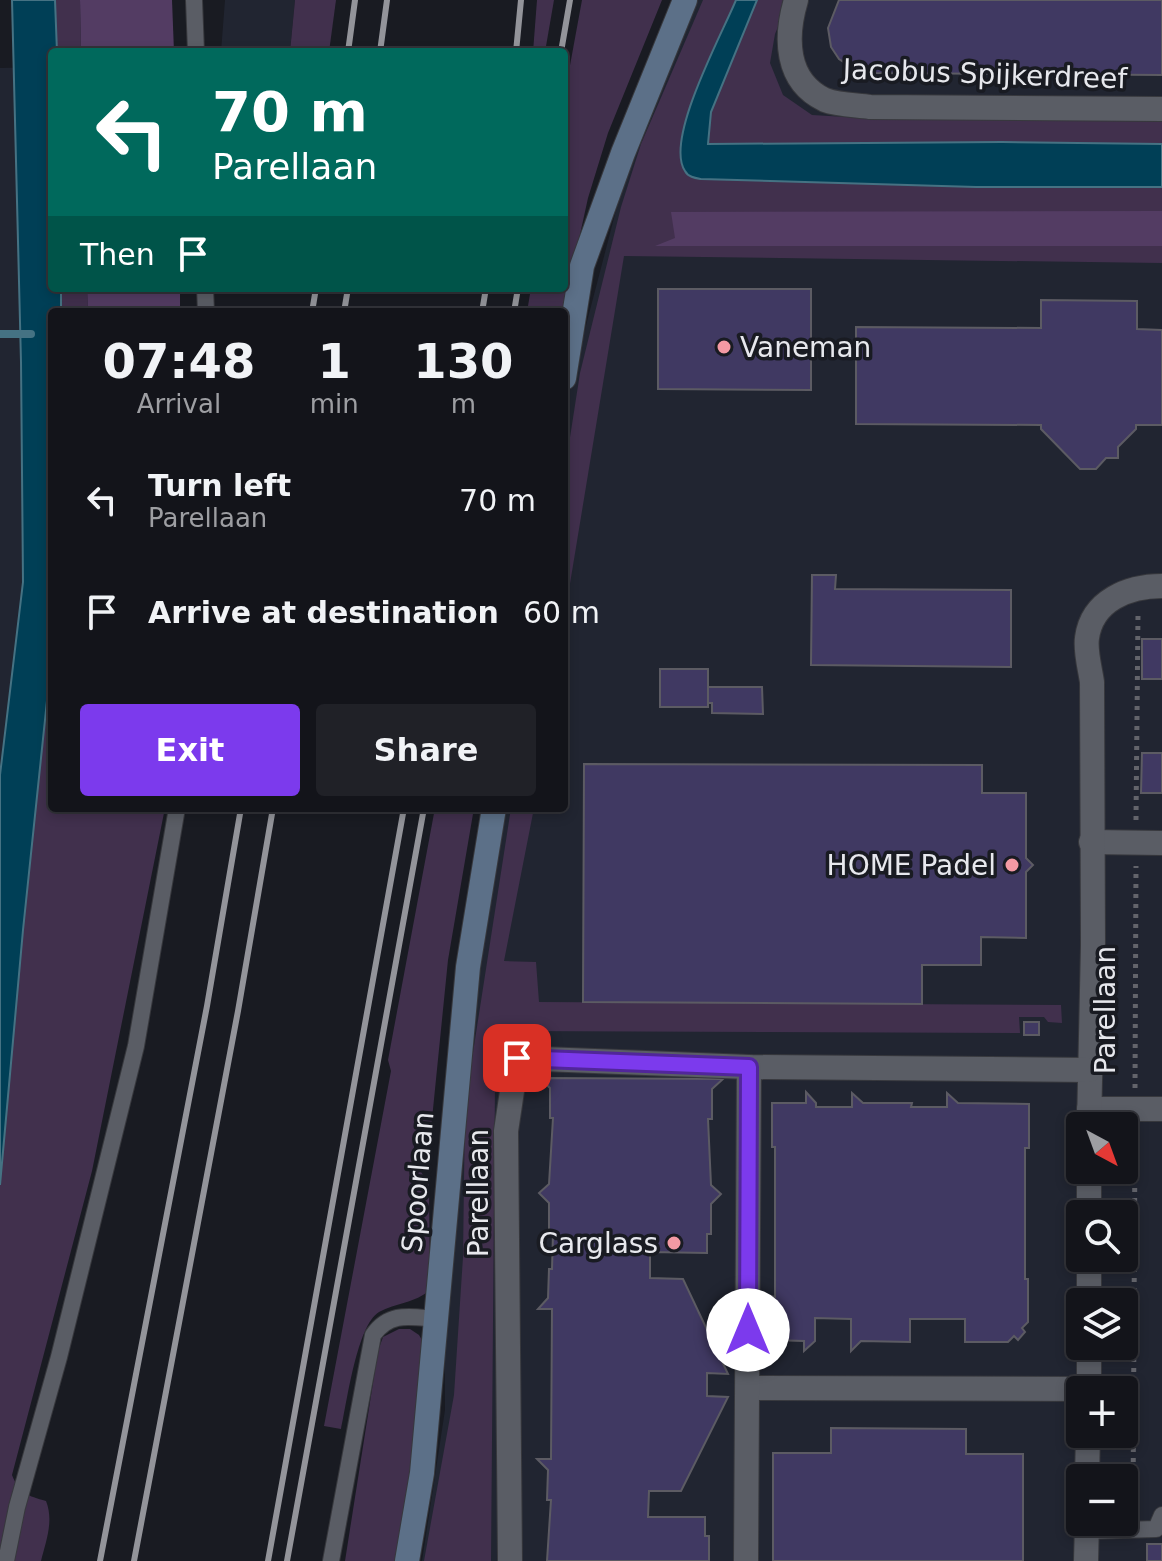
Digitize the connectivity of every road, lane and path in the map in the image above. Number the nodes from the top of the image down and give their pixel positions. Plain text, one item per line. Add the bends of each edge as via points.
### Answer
1 (194, 0) edge
2 (685, 0) edge
3 (796, 0) edge
4 (196, 48) edge
5 (1162, 109) edge
6 (568, 353) edge
7 (1150, 586) edge
8 (176, 812) edge
9 (493, 812) edge
10 (1091, 842) junction
11 (1136, 843) junction
12 (1162, 843) edge
13 (749, 1067) junction
14 (1089, 1070) junction
15 (1135, 1109) junction
16 (1162, 1109) edge
17 (1089, 1112) edge
18 (1120, 1112) edge
19 (436, 1319) junction
20 (748, 1388) junction
21 (1066, 1389) edge
22 (1133, 1464) edge
23 (1162, 1515) edge
24 (1138, 1529) edge
25 (1087, 1536) edge
26 (6, 1561) edge
27 (331, 1561) edge
28 (407, 1561) edge
29 (510, 1561) edge
30 (746, 1561) edge
31 (1086, 1561) edge

1 - 4 lane
2 - 6 main road via 582,266
3 - 5 street, Jacobus Spijkerdreef via 788,54 799,80 826,100 870,107
7 - 10 street, Parellaan via 1111,598 1086,639 1092,682
7 - 11 path, Parellaan
8 - 26 lane via 136,1046
9 - 19 main road, Spoorlaan via 468,967
10 - 11 street
10 - 14 street, Parellaan
11 - 12 street
11 - 15 path, Parellaan
13 - 14 street, Parellaan
13 - 20 street
13 - 29 street, Parellaan via 517,1058 506,1131
14 - 17 street, Parellaan
15 - 16 street
15 - 18 street
15 - 22 path, Parellaan
19 - 27 lane via 396,1318 382,1323 373,1335
19 - 28 main road, Spoorlaan via 422,1473
20 - 21 street
20 - 30 street
23 - 24 lane via 1156,1529
25 - 31 street

